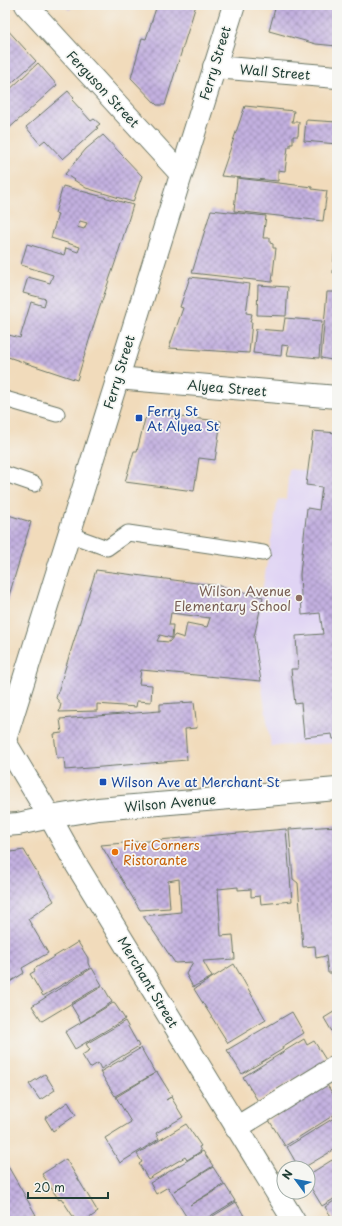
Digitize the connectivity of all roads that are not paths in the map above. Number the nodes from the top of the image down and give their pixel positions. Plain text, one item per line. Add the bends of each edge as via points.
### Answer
1 (26, 5) edge
2 (234, 5) edge
3 (214, 67) junction
4 (337, 77) edge
5 (181, 174) junction
6 (117, 378) junction
7 (337, 397) edge
8 (5, 399) edge
9 (57, 414) dead end
10 (5, 474) edge
11 (34, 484) dead end
12 (68, 534) junction
13 (263, 553) dead end
14 (5, 741) edge
15 (337, 789) edge
16 (50, 817) junction
17 (5, 825) edge
18 (337, 1066) edge
19 (236, 1128) junction
20 (294, 1221) edge

1 - 5 street, Ferguson Street
2 - 3 street, Ferry Street
3 - 4 street, Wall Street
3 - 5 street, Ferry Street
5 - 6 street, Ferry Street
6 - 7 street, Alyea Street
6 - 12 street, Ferry Street
8 - 9 lane
10 - 11 lane
12 - 13 lane via 107,548 128,533
12 - 14 street, Ferry Street
14 - 16 street, Merchant Street
15 - 16 street, Wilson Avenue via 98,809
16 - 17 street, Wilson Avenue
16 - 19 street, Merchant Street
18 - 19 street
19 - 20 street, Merchant Street

